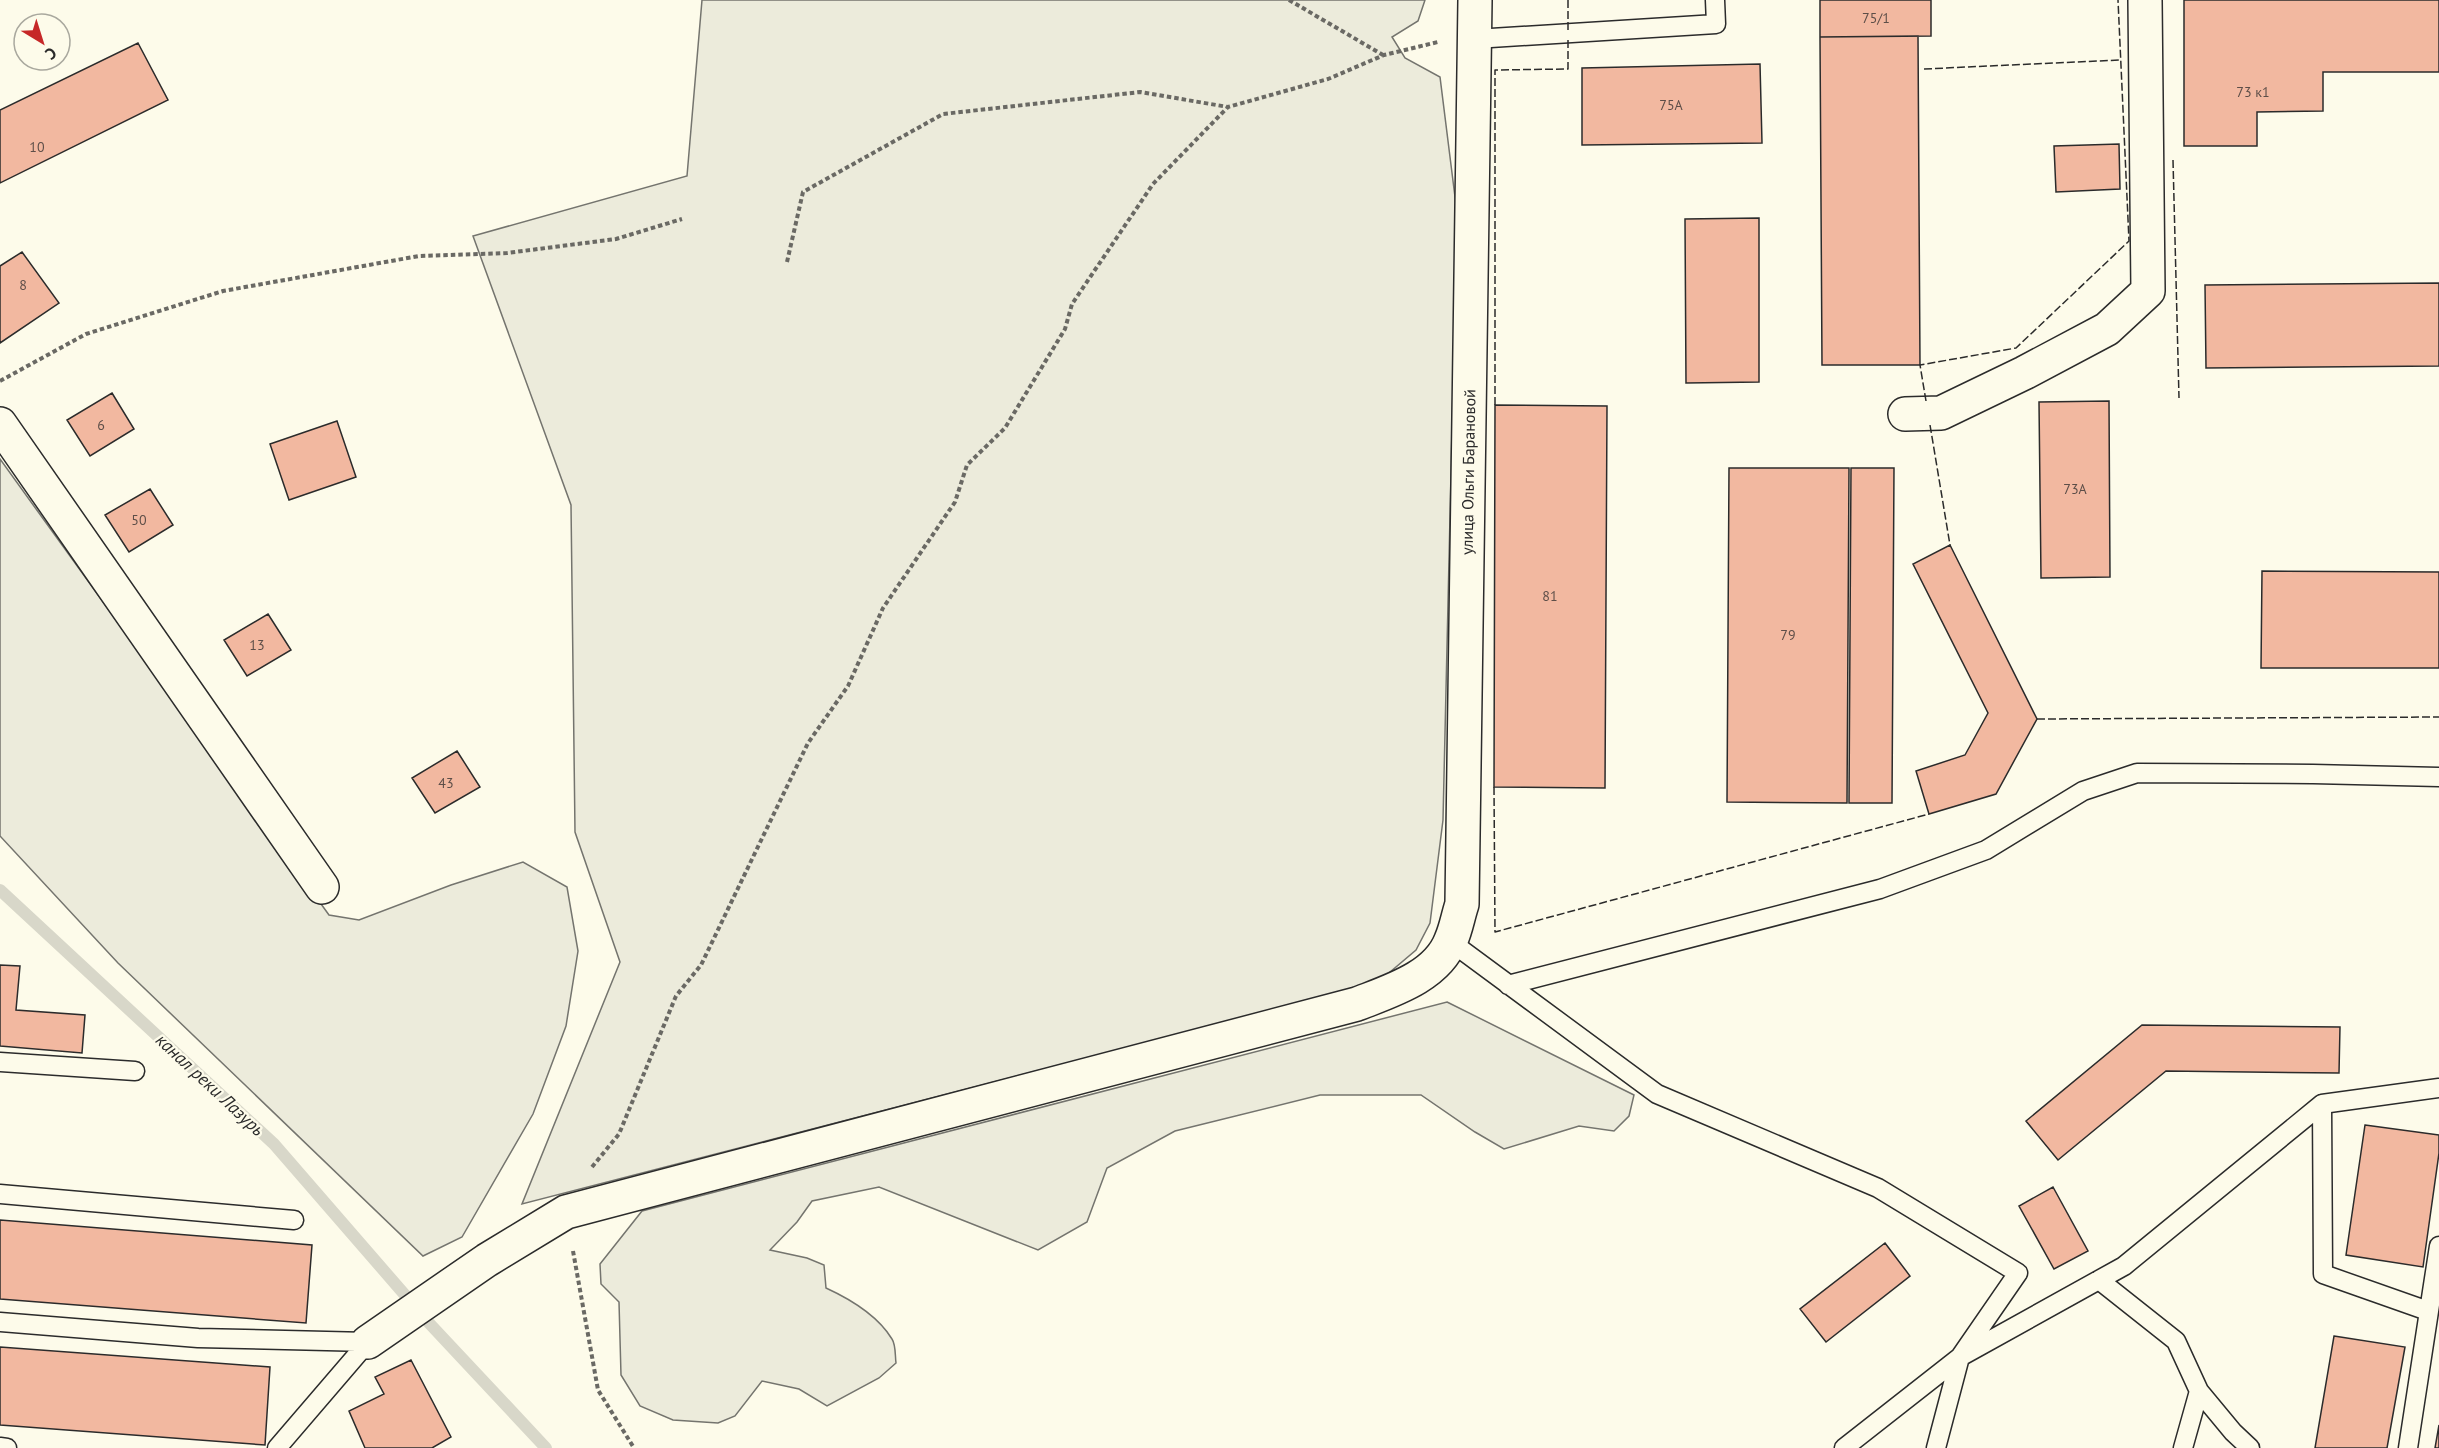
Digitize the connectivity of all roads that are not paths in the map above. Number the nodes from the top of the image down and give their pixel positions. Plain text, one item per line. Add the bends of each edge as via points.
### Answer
1 (1475, 0) edge
2 (1715, 0) edge
3 (2145, 0) edge
4 (1475, 39) junction
5 (1905, 414) dead end
6 (0, 424) edge
7 (2439, 777) edge
8 (322, 887) dead end
9 (1451, 942) junction
10 (1508, 985) junction
11 (0, 1062) edge
12 (135, 1071) dead end
13 (2439, 1088) edge
14 (2322, 1104) junction
15 (0, 1194) edge
16 (294, 1220) dead end
17 (2439, 1246) edge
18 (2099, 1280) junction
19 (2428, 1311) junction
20 (0, 1322) edge
21 (368, 1342) junction
22 (1960, 1357) junction
23 (2199, 1391) junction
24 (0, 1448) edge
25 (7, 1448) edge
26 (277, 1448) edge
27 (1844, 1448) edge
28 (1936, 1448) edge
29 (2183, 1448) edge
30 (2250, 1448) edge
31 (2408, 1448) edge

1 - 4 street, улица Ольги Барановой
2 - 4 lane via 1716,24
3 - 5 street via 2148,291 2108,329 2024,373 1941,413
4 - 9 street, улица Ольги Барановой via 1462,904
6 - 8 street
7 - 10 lane via 2137,773 2083,790 1986,850 1880,889
9 - 10 lane
9 - 21 street via 1436,963 1404,986 1357,1004 566,1212 487,1260
10 - 22 lane via 1657,1094 1878,1188 2018,1273
11 - 12 lane
13 - 14 lane
14 - 18 lane via 2124,1266
14 - 19 lane via 2323,1274
15 - 16 lane
17 - 19 lane
18 - 22 lane
18 - 23 lane via 2176,1341
19 - 31 lane
20 - 21 lane via 198,1338
21 - 26 lane
22 - 27 lane
22 - 28 lane
23 - 29 lane
23 - 30 lane
24 - 25 lane

